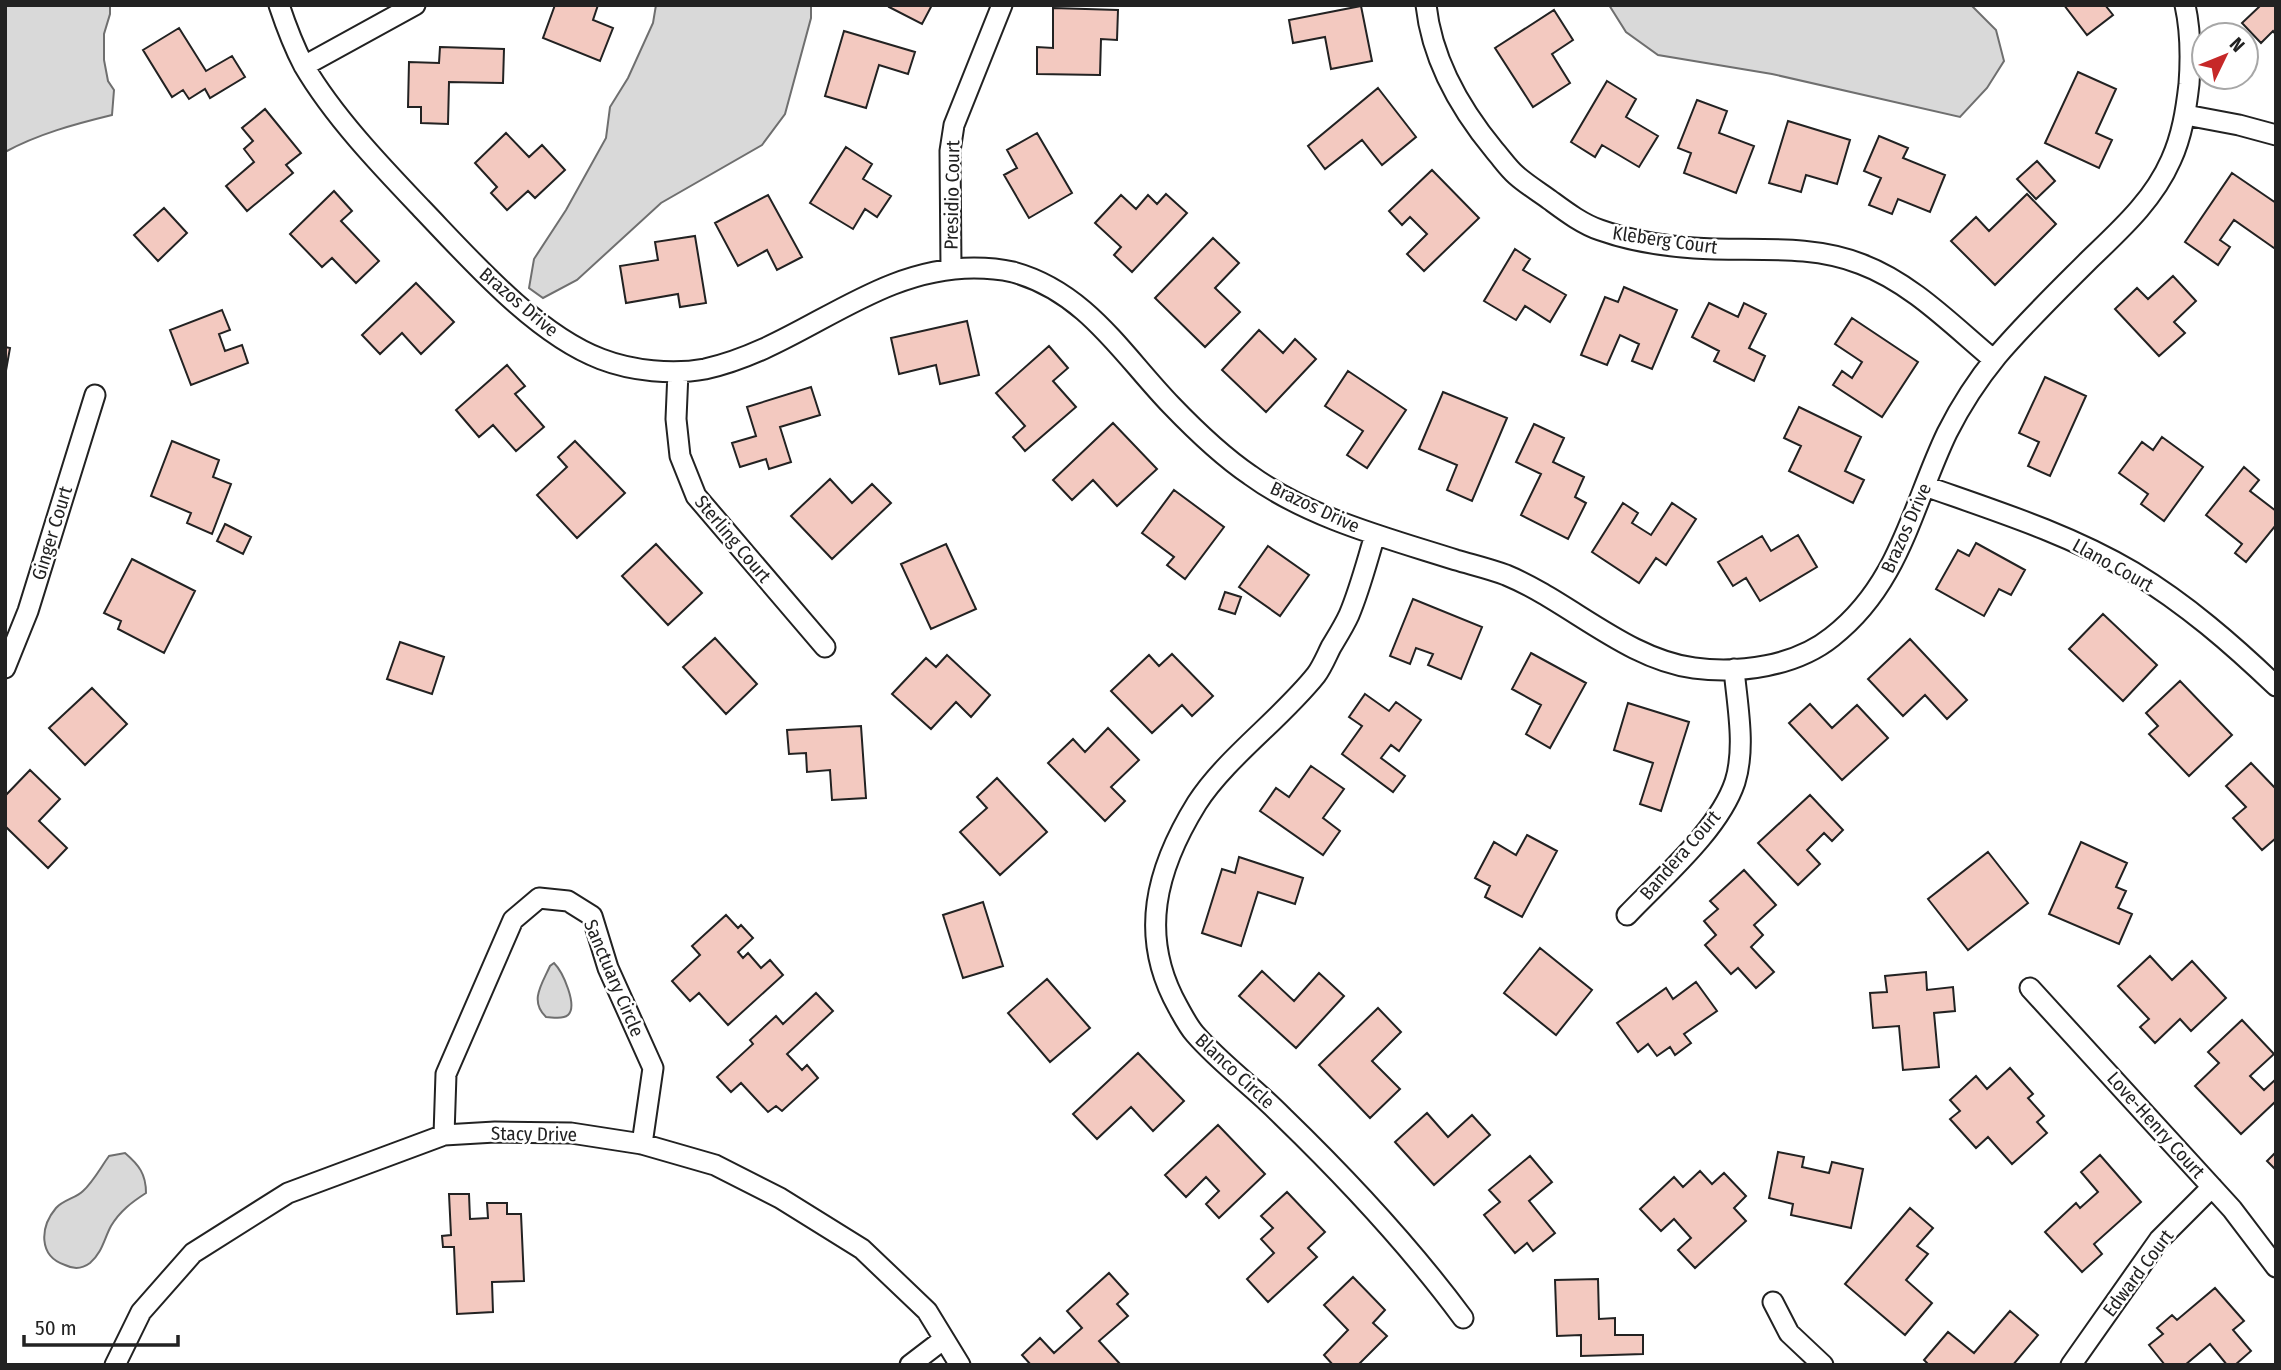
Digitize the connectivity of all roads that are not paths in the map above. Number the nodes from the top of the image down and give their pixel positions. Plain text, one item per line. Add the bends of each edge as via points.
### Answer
1 (279, 5) edge
2 (415, 5) edge
3 (1002, 5) edge
4 (1426, 5) edge
5 (2185, 5) edge
6 (304, 66) junction
7 (2186, 115) junction
8 (2276, 135) edge
9 (951, 268) junction
10 (1994, 360) junction
11 (678, 372) junction
12 (95, 395) dead end
13 (1925, 486) junction
14 (1375, 535) junction
15 (825, 647) dead end
16 (5, 668) edge
17 (1734, 669) junction
18 (2276, 686) edge
19 (1627, 915) dead end
20 (2030, 988) dead end
21 (444, 1135) junction
22 (642, 1144) junction
23 (2212, 1187) junction
24 (2276, 1267) edge
25 (1773, 1302) dead end
26 (1463, 1318) dead end
27 (944, 1339) junction
28 (115, 1365) edge
29 (910, 1365) edge
30 (960, 1365) edge
31 (1823, 1365) edge
32 (2071, 1365) edge

1 - 6 street, Brazos Drive
2 - 6 street
3 - 9 street, Presidio Court via 954,125
4 - 10 street, Kleberg Court via 1428,29 1475,127 1515,174 1571,215 1599,230 1692,248 1803,251 1862,264 1925,303
5 - 7 street, Brazos Drive via 2192,55
6 - 11 street, Brazos Drive via 385,170 484,274 555,334 603,360
7 - 8 street
7 - 10 street, Brazos Drive via 2174,155 2133,217
9 - 11 street, Brazos Drive via 889,284 752,355
9 - 14 street, Brazos Drive via 1017,273 1078,305 1101,324 1172,406 1251,476 1320,514
10 - 13 street, Brazos Drive via 1950,428
11 - 15 street, Sterling Court via 680,456 696,496
12 - 16 street, Ginger Court via 28,611
13 - 17 street, Brazos Drive via 1887,575 1837,634 1797,656
13 - 18 street, Llano Court via 2050,531 2132,572 2231,643
14 - 17 street, Brazos Drive via 1507,575 1646,654 1698,669
14 - 26 street, Blanco Circle via 1349,615 1317,674 1198,802 1175,845 1159,887 1156,945 1170,993 1192,1031 1390,1226
17 - 19 street, Bandera Court via 1739,758 1726,802 1709,829
20 - 23 street, Love-Henry Court
21 - 22 street, Stacy Drive via 571,1133
21 - 22 street, Sanctuary Circle via 446,1074 513,920 539,898 568,901 592,916 608,968 653,1068
21 - 28 street, Stacy Drive via 288,1193 193,1253 141,1312
22 - 27 street, Stacy Drive via 715,1166 780,1198 862,1249 927,1311
23 - 24 street, Love-Henry Court
23 - 32 street, Edward Court via 2159,1240
25 - 31 street via 1789,1333
27 - 29 street
27 - 30 street, Stacy Drive

